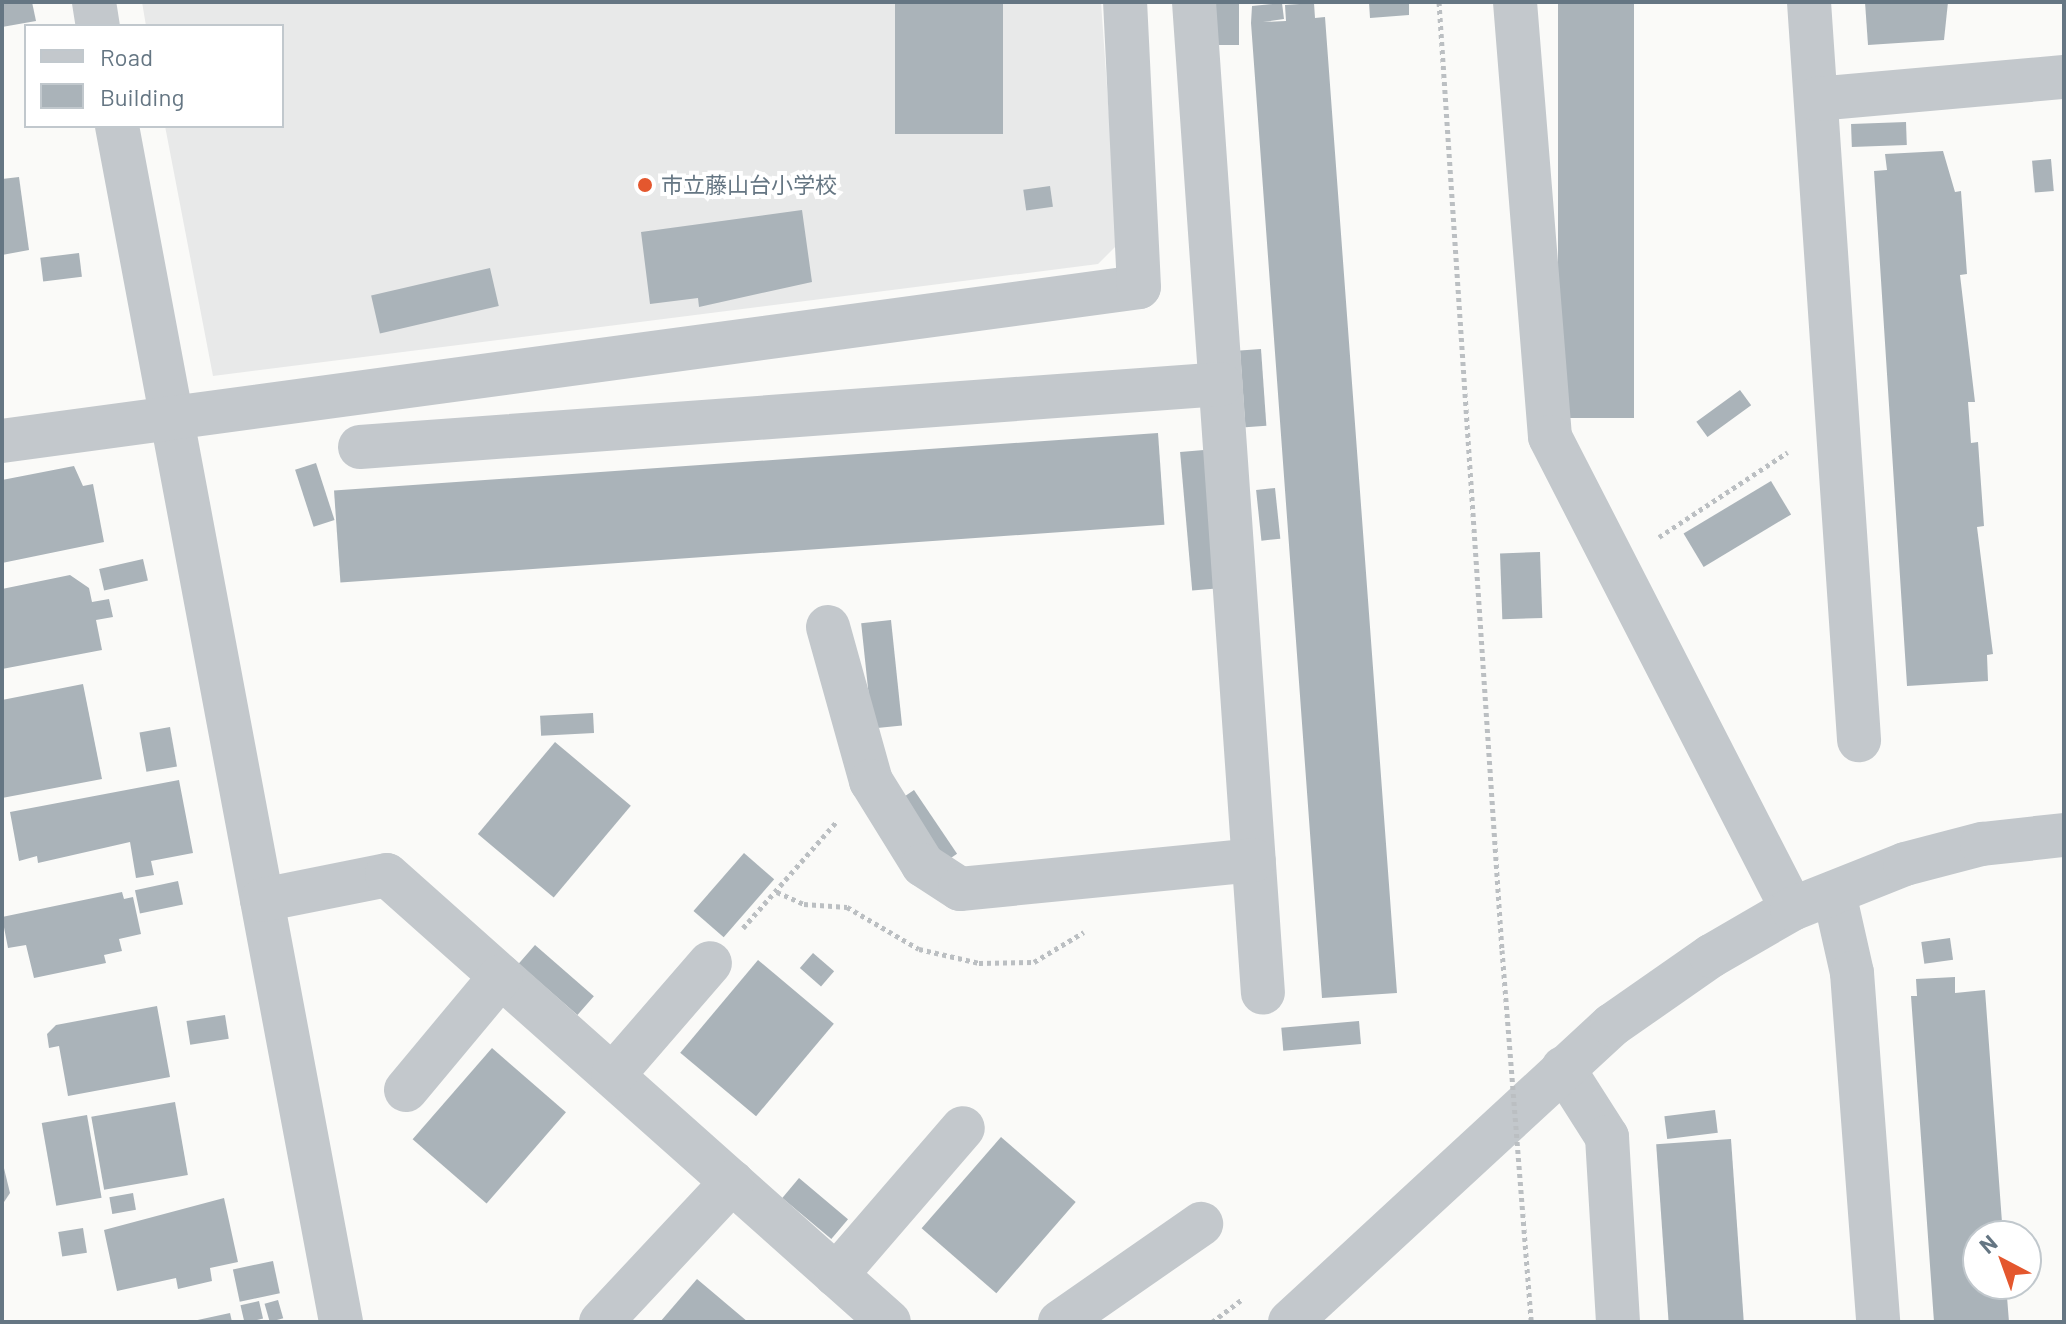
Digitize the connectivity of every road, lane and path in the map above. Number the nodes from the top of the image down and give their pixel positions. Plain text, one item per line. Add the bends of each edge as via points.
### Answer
1 (94, 2) edge
2 (1125, 2) edge
3 (1194, 2) edge
4 (1439, 2) edge
5 (1515, 2) edge
6 (1809, 2) edge
7 (98, 24) edge
8 (2064, 77) edge
9 (1816, 99) junction
10 (117, 128) edge
11 (532, 366) junction
12 (1221, 384) junction
13 (171, 414) junction
14 (1837, 419) junction
15 (537, 434) junction
16 (2, 441) edge
17 (360, 447) dead end
18 (1645, 547) dead end
19 (828, 627) dead end
20 (1859, 740) dead end
21 (871, 781) junction
22 (2064, 835) edge
23 (1254, 860) junction
24 (1834, 893) junction
25 (262, 900) junction
26 (1792, 909) junction
27 (710, 963) joint
28 (501, 976) junction
29 (1263, 993) dead end
30 (1563, 1068) junction
31 (613, 1075) junction
32 (406, 1090) dead end
33 (963, 1128) dead end
34 (732, 1182) junction
35 (1201, 1224) dead end
36 (836, 1275) junction
37 (341, 1322) edge
38 (601, 1322) edge
39 (889, 1322) edge
40 (1060, 1322) edge
41 (1290, 1322) edge
42 (1531, 1322) edge
43 (1618, 1322) edge
44 (1878, 1322) edge

1 - 7 street
2 - 11 street via 1139,287
3 - 12 street
4 - 42 path, bridge
5 - 26 street via 1550,437
6 - 9 street
8 - 9 street
9 - 14 street
10 - 13 street
11 - 13 street
11 - 15 street
12 - 15 street
12 - 23 street
13 - 16 street
13 - 25 street
14 - 18 path
14 - 20 street
15 - 17 street
19 - 21 street
21 - 23 street via 923,865 960,889
21 - 27 path
22 - 24 street via 1982,844
23 - 29 street
24 - 26 street
24 - 44 street via 1852,973
25 - 28 street via 387,875
25 - 37 street
26 - 30 street via 1653,994
27 - 31 street
28 - 31 street
28 - 32 street
30 - 41 street
30 - 43 street via 1607,1137
31 - 34 street
33 - 36 street
34 - 36 street
34 - 38 street
35 - 40 street
36 - 39 street

